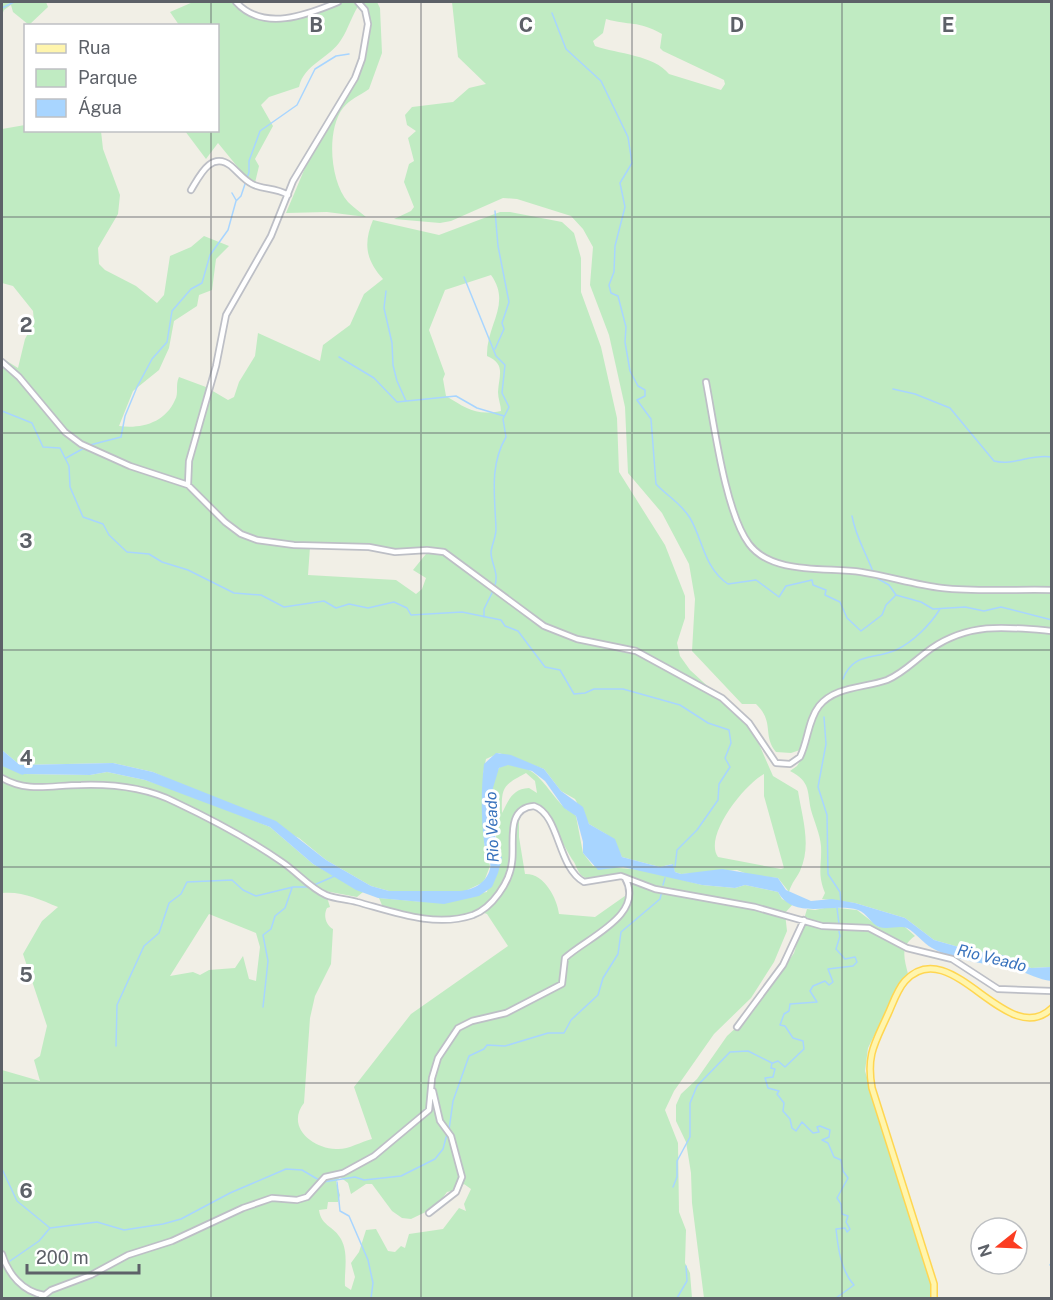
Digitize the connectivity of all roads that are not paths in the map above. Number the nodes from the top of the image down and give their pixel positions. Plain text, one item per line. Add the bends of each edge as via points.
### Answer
1 (236, 2) edge
2 (338, 2) edge
3 (358, 2) edge
4 (191, 190) dead end
5 (288, 195) junction
6 (2, 362) edge
7 (706, 382) dead end
8 (188, 485) junction
9 (1052, 590) edge
10 (1052, 631) edge
11 (2, 778) edge
12 (625, 878) junction
13 (804, 920) junction
14 (1052, 991) edge
15 (1052, 1008) edge
16 (737, 1027) dead end
17 (432, 1088) junction
18 (429, 1213) dead end
19 (2, 1254) edge
20 (43, 1297) edge
21 (934, 1299) edge

1 - 2 street via 251,12 280,19 309,14
3 - 5 street via 368,24 360,65
4 - 5 street via 206,166 215,161 229,164 254,185 272,187
5 - 8 street via 271,236 224,322 188,466
6 - 8 street via 65,432 81,444 130,466
7 - 9 street via 732,503 745,538 761,556 788,564 861,572 942,588
8 - 10 street via 225,522 257,540 395,552 434,550 449,555 544,626 577,639 636,651 722,698 743,716 771,759 780,764 800,758 814,713 837,693 894,676 935,646 970,631 997,626
11 - 12 street via 31,788 96,785 160,796 273,856 327,895 431,920 472,915 492,900 505,884 512,864 516,818 531,806 547,814 557,842 580,880 590,883 613,876
12 - 13 street via 655,889
12 - 17 street via 630,894 625,907 605,930 565,958 565,979 560,987 506,1012 458,1028 438,1058
13 - 14 street via 828,927 869,928 902,946 952,959 999,989
13 - 16 street via 783,965
15 - 21 main road via 1038,1017 1022,1018 944,970 926,970 904,983 872,1046 868,1067 872,1088 934,1284
17 - 18 street via 462,1177 456,1192
17 - 20 street via 425,1115 374,1156 343,1173 325,1177 308,1197 264,1200 172,1241 128,1255
19 - 20 street via 6,1267 25,1288

